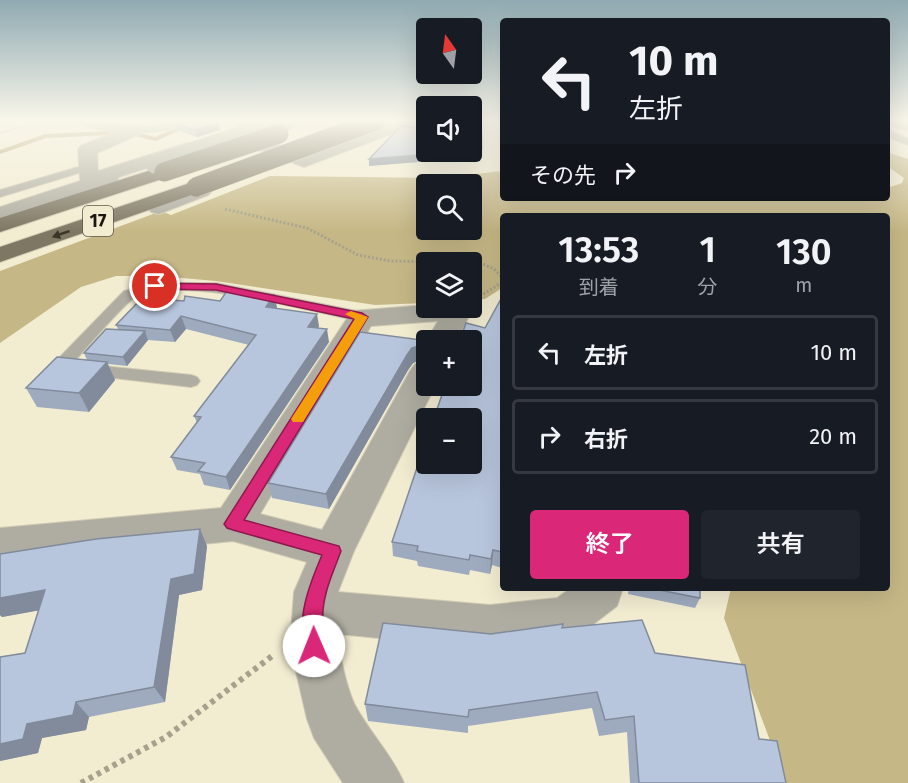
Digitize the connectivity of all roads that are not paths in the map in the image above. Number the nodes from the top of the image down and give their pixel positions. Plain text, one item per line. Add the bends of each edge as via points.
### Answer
1 (87, 158) edge
2 (155, 158) edge
3 (191, 158) edge
4 (280, 158) edge
5 (286, 158) edge
6 (297, 158) edge
7 (313, 158) edge
8 (87, 167) junction
9 (159, 168) junction
10 (198, 189) junction
11 (0, 194) edge
12 (159, 207) dead end
13 (0, 214) edge
14 (0, 225) edge
15 (0, 255) edge
16 (362, 317) junction
17 (447, 330) edge
18 (191, 381) dead end
19 (416, 390) edge
20 (233, 524) junction
21 (0, 546) edge
22 (333, 551) junction
23 (601, 591) edge
24 (314, 617) junction
25 (376, 783) edge

1 - 8 street
2 - 8 street via 89,180
3 - 9 main road, 17, bridge
4 - 10 main road, 17, bridge
5 - 10 street
6 - 7 street via 304,161
8 - 11 lane
9 - 13 street
9 - 14 main road, 17
10 - 12 street
10 -> 15 main road, 17
16 - 17 street via 458,310
16 - 18 lane via 216,287 155,286 129,294 60,367
16 - 20 street
19 - 22 street
20 - 21 street
20 - 22 street
22 - 24 street via 316,592
23 - 24 street via 566,618 490,627
24 - 25 street via 314,646 333,719

